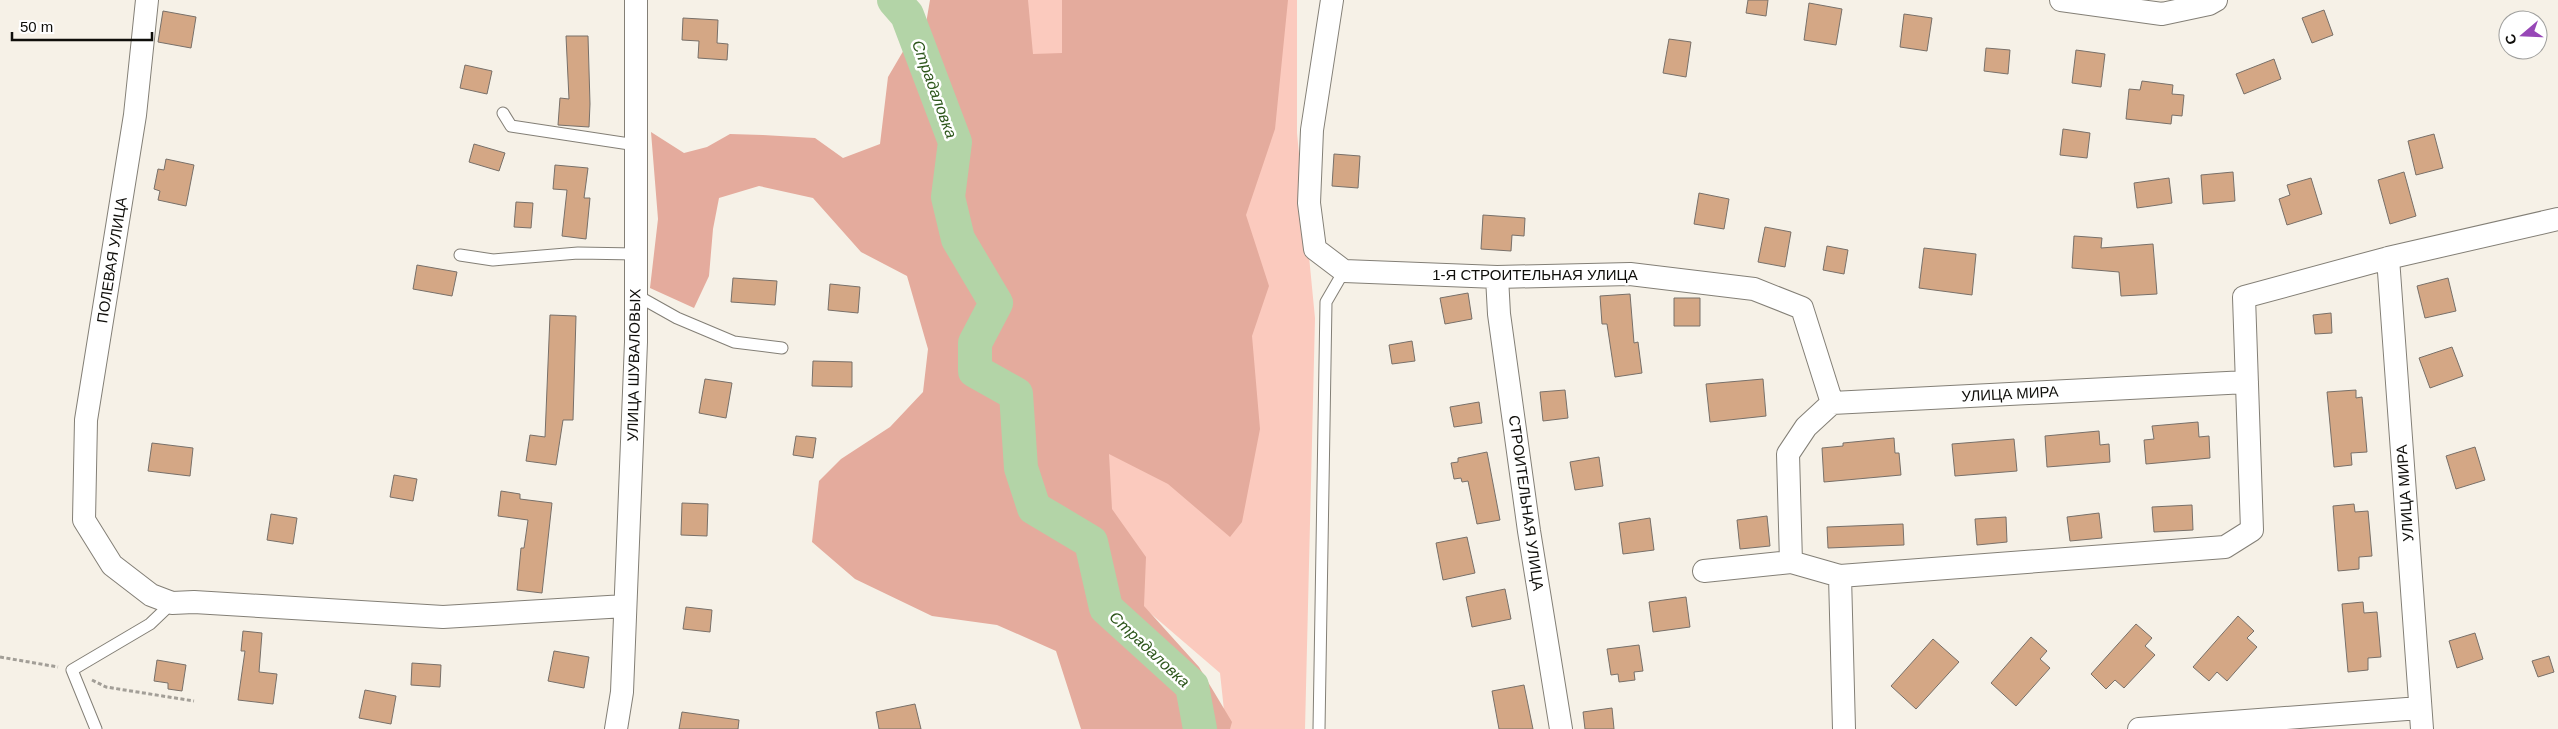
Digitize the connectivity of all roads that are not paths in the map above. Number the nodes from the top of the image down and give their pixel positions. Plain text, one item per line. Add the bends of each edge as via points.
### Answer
1 (147, 0) edge
2 (636, 0) edge
3 (1332, 0) edge
4 (2061, 0) edge
5 (2216, 0) edge
6 (503, 113) dead end
7 (636, 145) junction
8 (2558, 219) edge
9 (460, 254) dead end
10 (636, 254) junction
11 (2388, 258) junction
12 (1344, 271) junction
13 (1497, 277) junction
14 (636, 295) junction
15 (782, 348) dead end
16 (2247, 382) junction
17 (1832, 403) junction
18 (1791, 562) junction
19 (1704, 571) dead end
20 (1840, 576) junction
21 (172, 603) junction
22 (625, 606) junction
23 (2421, 719) edge
24 (96, 729) edge
25 (616, 729) edge
26 (1319, 729) edge
27 (1561, 729) edge
28 (1844, 729) edge
29 (2139, 729) edge

1 - 21 street, ПОЛЕВАЯ УЛИЦА via 135,115 86,420 84,520 112,565 151,595
2 - 7 street, УЛИЦА ШУВАЛОВЫХ
3 - 12 street via 1312,130 1309,203 1315,249
4 - 5 street via 2162,14
6 - 7 lane via 511,126
7 - 10 street, УЛИЦА ШУВАЛОВЫХ
8 - 11 street
9 - 10 lane via 493,260
10 - 14 street, УЛИЦА ШУВАЛОВЫХ
11 - 16 street via 2244,297
11 - 23 street, УЛИЦА МИРА
12 - 13 street, 1-Я СТРОИТЕЛЬНАЯ УЛИЦА
12 - 26 lane via 1326,302
13 - 17 street, 1-Я СТРОИТЕЛЬНАЯ УЛИЦА via 1630,274 1754,288 1802,308
13 - 27 street, СТРОИТЕЛЬНАЯ УЛИЦА via 1503,344
14 - 15 lane via 677,318 734,342
14 - 22 street, УЛИЦА ШУВАЛОВЫХ
16 - 17 street, УЛИЦА МИРА
16 - 20 street via 2252,530 2225,547
17 - 18 street via 1806,427 1788,454
18 - 19 street
18 - 20 street
20 - 28 street
21 - 22 street via 443,617
21 - 24 lane via 150,624 72,670
22 - 25 street, УЛИЦА ШУВАЛОВЫХ via 622,692
23 - 29 street

